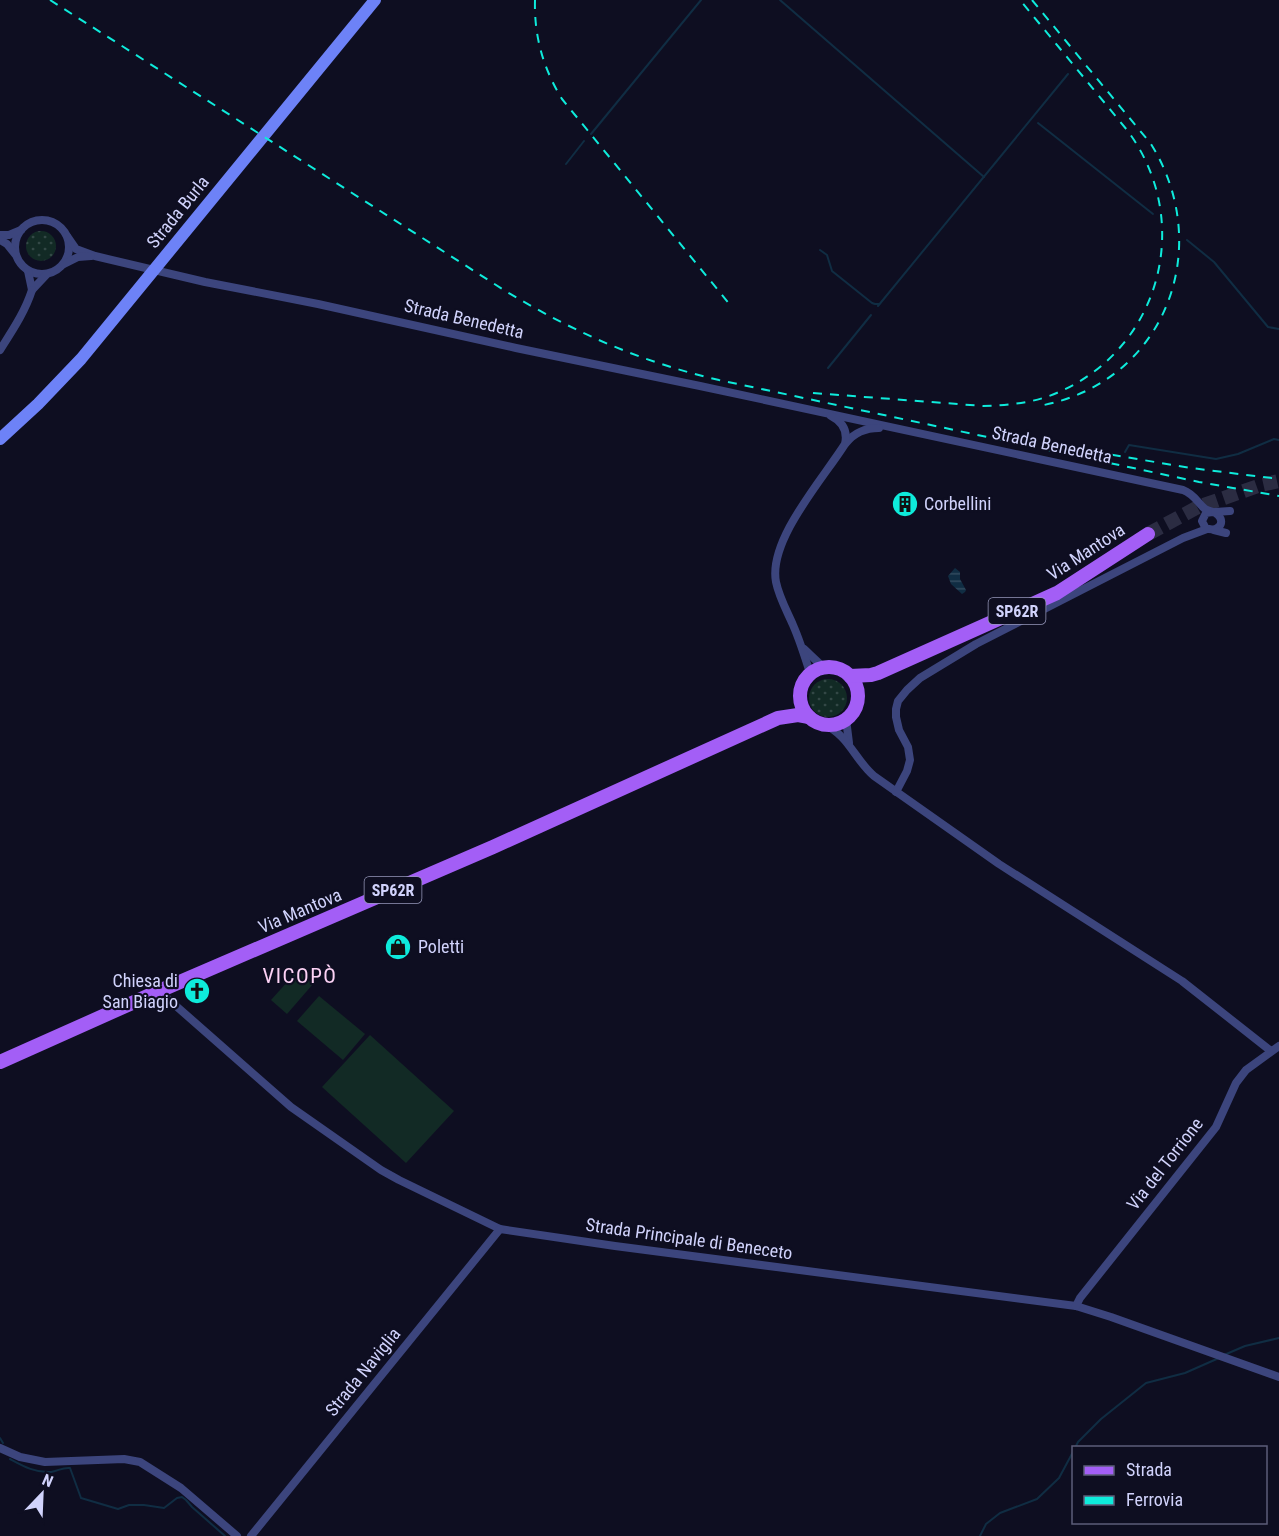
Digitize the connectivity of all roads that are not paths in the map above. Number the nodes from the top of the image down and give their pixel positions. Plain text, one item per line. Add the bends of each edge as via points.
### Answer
1 (375, 0) edge
2 (22, 230) junction
3 (0, 235) edge
4 (67, 236) junction
5 (0, 240) edge
6 (16, 255) junction
7 (95, 256) junction
8 (64, 265) junction
9 (28, 271) junction
10 (47, 274) junction
11 (32, 290) junction
12 (0, 350) edge
13 (826, 413) junction
14 (865, 422) junction
15 (888, 427) junction
16 (845, 428) junction
17 (860, 432) junction
18 (0, 439) edge
19 (845, 444) junction
20 (1148, 534) tunnel mouth
21 (802, 648) junction
22 (817, 670) junction
23 (878, 673) junction
24 (850, 676) junction
25 (800, 695) junction
26 (858, 695) junction
27 (809, 717) junction
28 (778, 718) junction
29 (846, 719) junction
30 (823, 724) junction
31 (849, 744) junction
32 (896, 792) junction
33 (159, 991) junction
34 (1279, 1046) edge
35 (1271, 1051) junction
36 (0, 1062) edge
37 (500, 1229) junction
38 (1076, 1306) junction
39 (1279, 1377) edge
40 (0, 1448) edge
41 (237, 1536) edge
42 (251, 1536) edge

1 - 18 main road, Strada Burla via 75,367
2 - 3 street, Strada Benedetta
2 - 4 street, Strada Benedetta via 43,220 60,226
2 - 6 street via 17,237
4 - 7 street, Strada Benedetta via 76,249
4 - 8 street via 69,251
5 - 6 street
6 - 9 street
7 - 8 street, Strada Benedetta via 78,257
7 - 13 street, Strada Benedetta
8 - 10 street, Strada Benedetta
9 - 10 street
9 - 11 street
10 - 11 street, Strada Benedetta
11 - 12 street, Strada Benedetta
13 - 14 street, Strada Benedetta
13 - 16 street, Strada Benedetta
14 - 15 street, Strada Benedetta
14 - 16 street, Strada Benedetta via 853,422
15 - 17 street, Strada Benedetta
15 - 32 street, Strada Benedetta via 1190,492 1212,521 976,644 920,678 898,701 896,709 910,760
16 - 17 street, Strada Benedetta
16 - 19 street
17 - 19 street, Strada Benedetta
19 - 21 street, Strada Benedetta via 788,529 775,563 779,593
20 - 23 main road, Via Mantova / SP62R via 1057,592
21 - 22 street, Strada Benedetta
21 - 22 street, Strada Benedetta
22 - 24 main road, Via Mantova / SP62R via 836,668
22 - 25 main road, Via Mantova / SP62R via 801,687
23 - 24 main road, Via Mantova / SP62R
23 - 26 main road, Via Mantova / SP62R
24 - 26 main road
25 - 27 main road
25 - 28 main road, Via Mantova / SP62R
26 - 29 main road, Via Mantova / SP62R via 856,708
27 - 28 main road, Via Mantova / SP62R
27 - 30 main road, Via Mantova / SP62R
28 - 33 main road, Via Mantova / SP62R
29 - 30 main road
29 - 31 street
30 - 31 street
31 - 32 street via 862,765
32 - 35 street via 999,864 1182,981
33 - 36 main road, Via Mantova / SP62R
33 - 37 street, Strada Principale di Beneceto via 291,1107 381,1170
34 - 35 street, Via del Torrione
35 - 38 street, Via del Torrione via 1236,1083 1216,1127
37 - 38 street, Strada Principale di Beneceto
37 - 42 street, Strada Naviglia
38 - 39 street, Strada Principale di Beneceto
40 - 41 street via 45,1462 140,1462 188,1493

